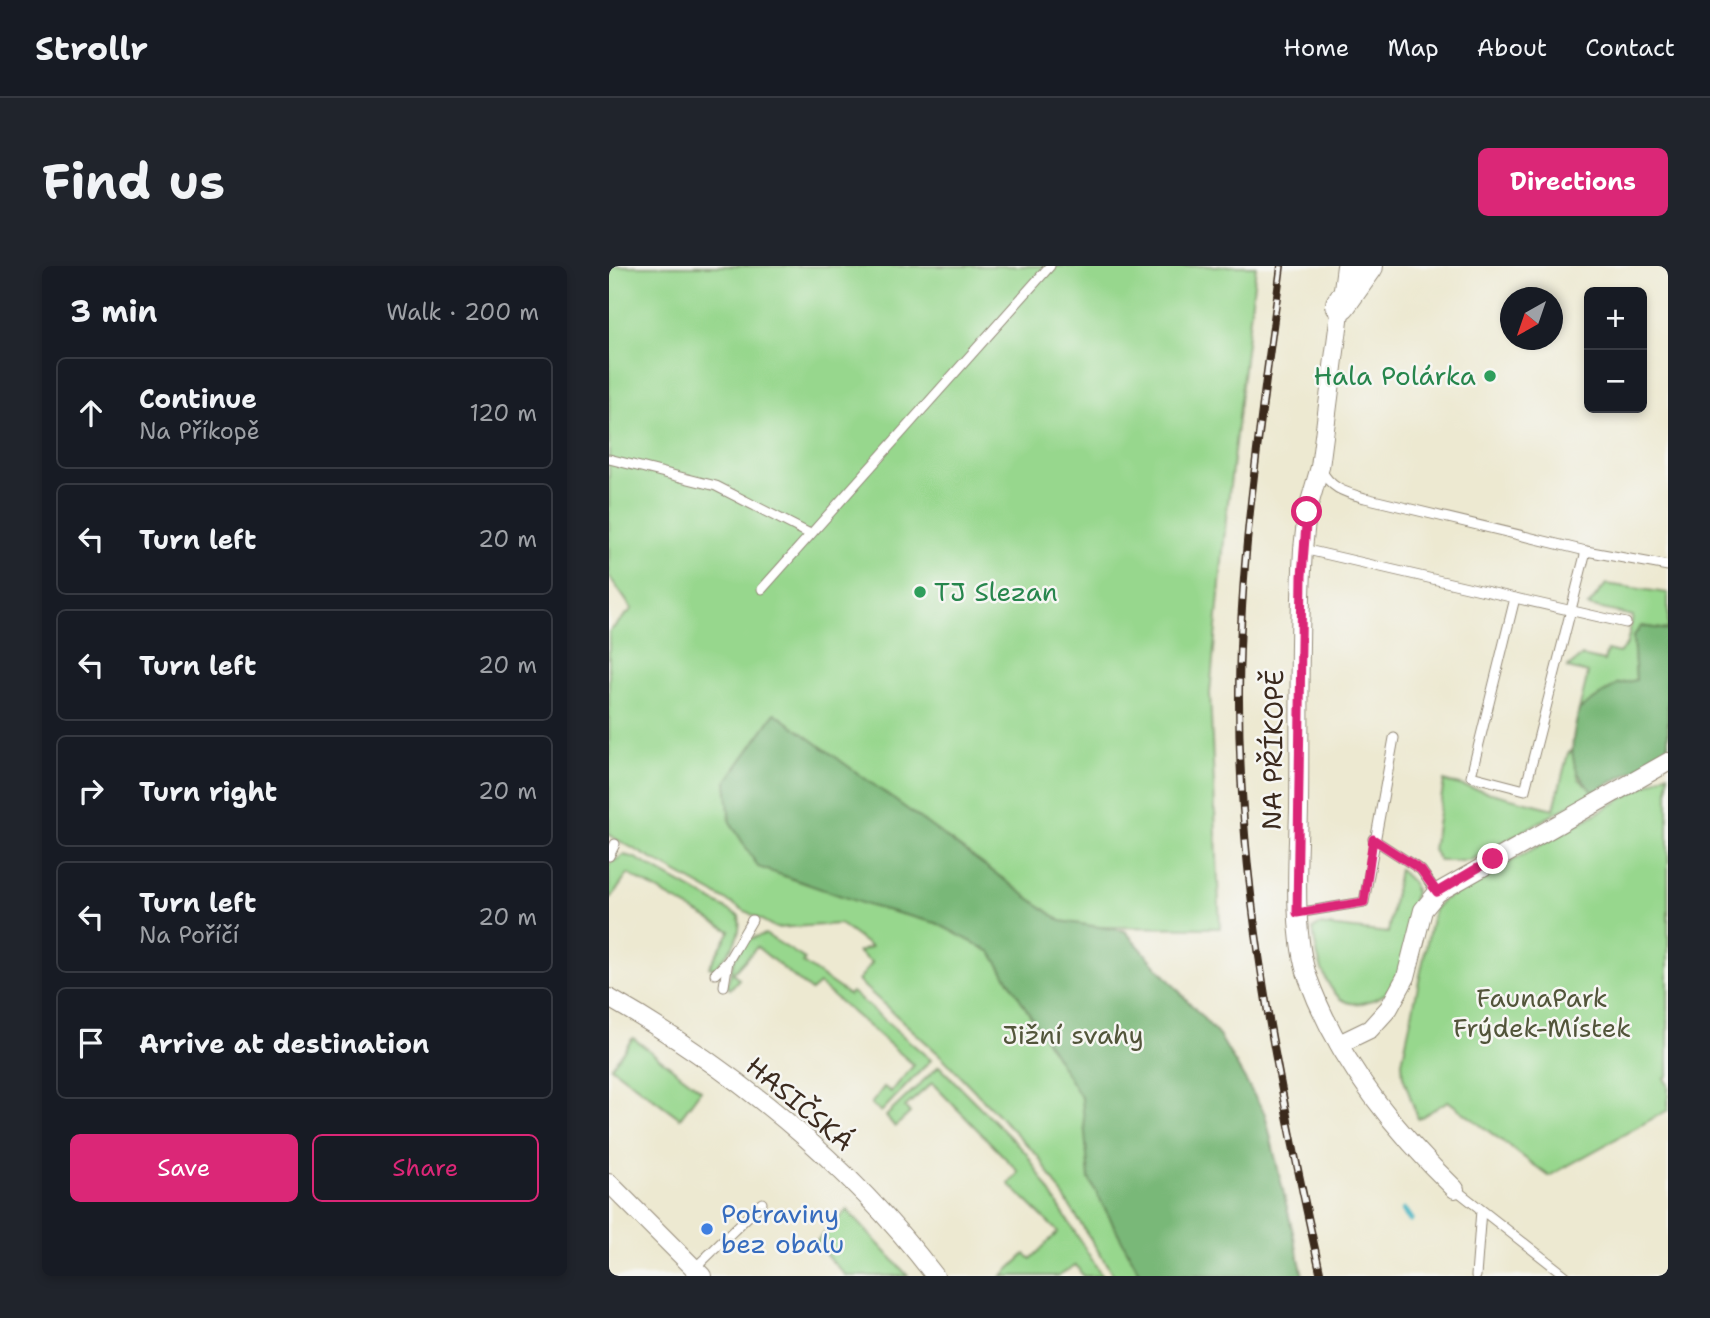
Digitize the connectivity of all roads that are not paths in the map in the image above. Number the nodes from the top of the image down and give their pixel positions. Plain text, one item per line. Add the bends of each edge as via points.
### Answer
1 (1050, 266) edge
2 (1346, 266) edge
3 (1367, 266) edge
4 (1341, 304) junction
5 (609, 459) edge
6 (1320, 467) junction
7 (810, 534) junction
8 (1303, 549) junction
9 (1586, 551) junction
10 (1668, 566) edge
11 (762, 589) dead end
12 (1515, 598) junction
13 (1569, 611) junction
14 (1626, 623) dead end
15 (1394, 737) dead end
16 (1668, 762) edge
17 (1373, 839) junction
18 (615, 844) dead end
19 (609, 856) edge
20 (1437, 892) junction
21 (1297, 913) junction
22 (752, 919) dead end
23 (728, 961) junction
24 (715, 974) dead end
25 (724, 985) dead end
26 (609, 998) edge
27 (1339, 1044) junction
28 (609, 1183) edge
29 (1455, 1189) joint
30 (762, 1203) dead end
31 (1481, 1210) junction
32 (698, 1272) edge
33 (935, 1276) edge
34 (1476, 1276) edge
35 (1566, 1276) edge

1 - 7 lane
2 - 4 street, NA PŘÍKOPĚ
3 - 4 main road
4 - 6 street, NA PŘÍKOPĚ
5 - 7 lane via 716,486
6 - 8 street, NA PŘÍKOPĚ via 1307,512
6 - 9 lane via 1328,482 1346,492
7 - 11 lane
8 - 12 lane
8 - 21 street, NA PŘÍKOPĚ
9 - 10 lane
9 - 13 lane
12 - 13 lane
12 - 13 lane via 1471,776 1524,790
13 - 14 lane
15 - 17 lane
16 - 20 street
17 - 20 lane via 1421,870
17 - 21 lane via 1364,902
18 - 19 lane
20 - 27 street via 1423,910 1406,977 1389,1008 1370,1029
21 - 27 street, NA PŘÍKOPĚ via 1307,976
22 - 23 lane
23 - 24 lane
23 - 25 lane
26 - 33 street, HASIČSKÁ via 686,1046 817,1149
27 - 29 street, NA PŘÍKOPĚ via 1381,1108
28 - 32 street
29 - 31 lane
30 - 32 lane
31 - 34 lane
31 - 35 lane

